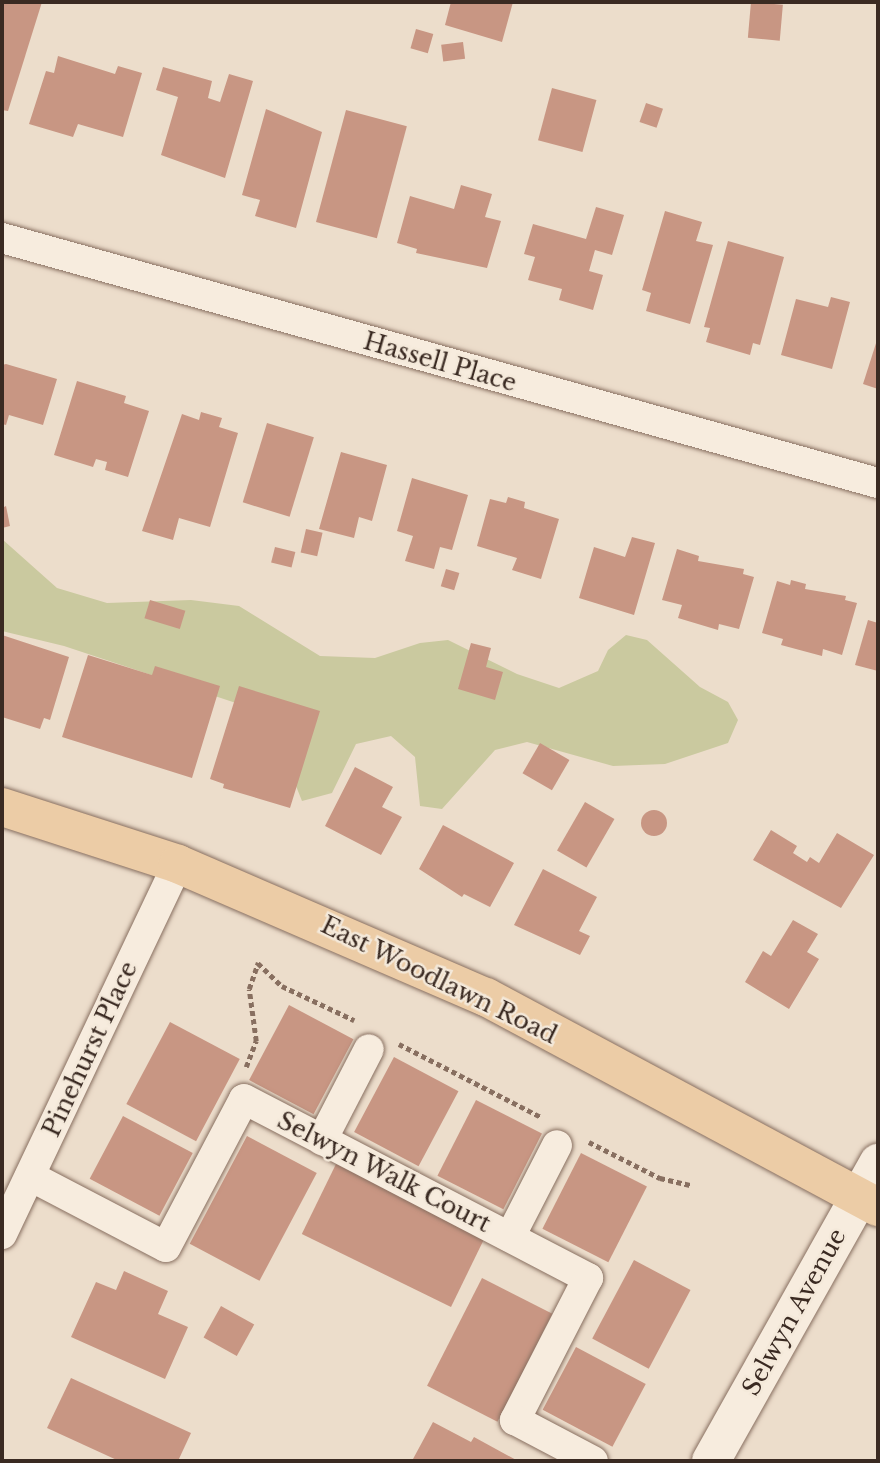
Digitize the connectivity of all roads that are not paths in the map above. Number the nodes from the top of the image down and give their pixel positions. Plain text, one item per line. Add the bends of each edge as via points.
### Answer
1 (2, 238) edge
2 (878, 483) edge
3 (2, 807) edge
4 (178, 863) junction
5 (372, 1037) road end
6 (561, 1134) road end
7 (322, 1140) junction
8 (878, 1163) edge
9 (30, 1176) junction
10 (868, 1202) edge
11 (2, 1234) edge
12 (510, 1237) junction
13 (593, 1461) edge
14 (711, 1461) edge

1 - 2 street, Hassell Place
3 - 4 main road, East Woodlawn Road
4 - 9 street, Pinehurst Place
4 - 10 main road, East Woodlawn Road via 486,997
5 - 7 street
6 - 12 street
7 - 9 street, Selwyn Walk Court via 244,1099 166,1247
7 - 12 street, Selwyn Walk Court
8 - 10 street, Selwyn Avenue
9 - 11 street, Pinehurst Place
10 - 14 street, Selwyn Avenue
12 - 13 street, Selwyn Walk Court via 588,1278 514,1420

